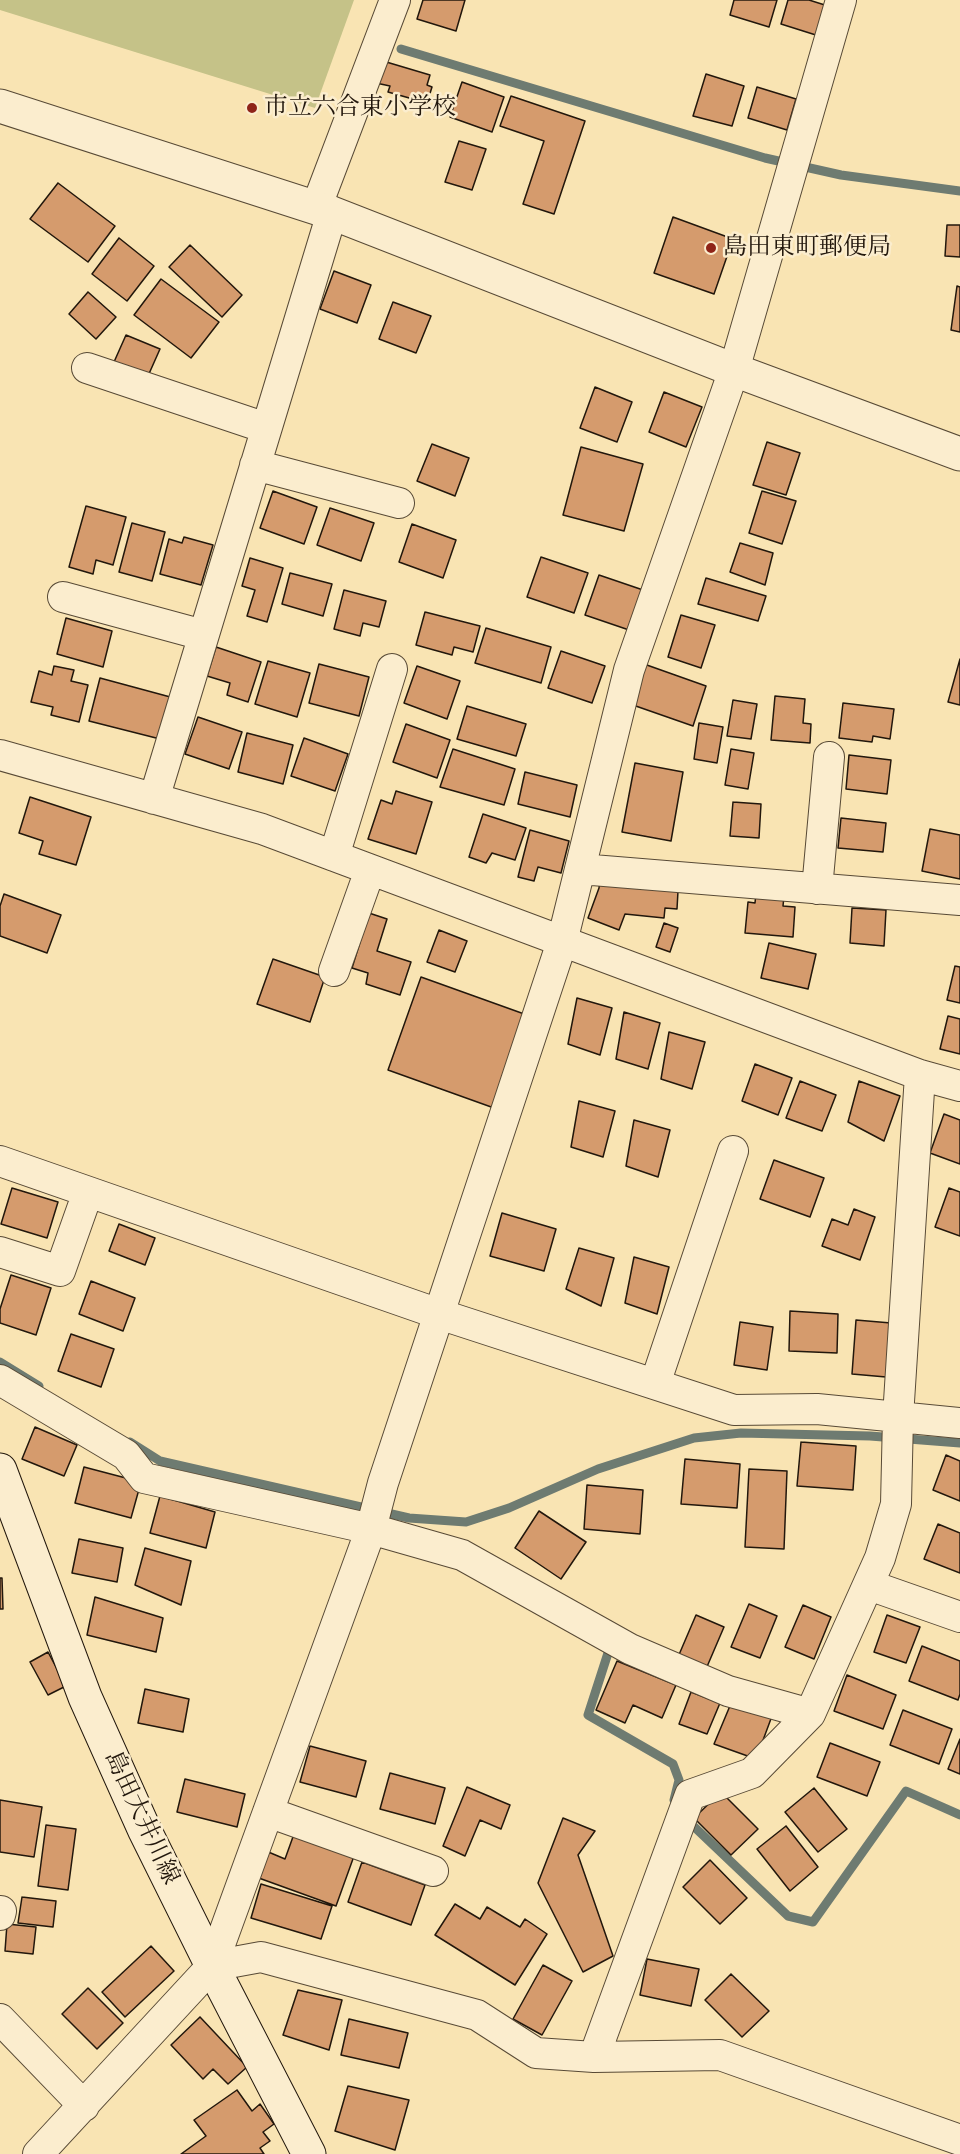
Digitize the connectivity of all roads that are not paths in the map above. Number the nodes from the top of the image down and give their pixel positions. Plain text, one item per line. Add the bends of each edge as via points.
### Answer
1 (395, 0) edge
2 (841, 0) edge
3 (0, 106) edge
4 (324, 210) junction
5 (87, 368) dead end
6 (734, 370) junction
7 (266, 428) junction
8 (960, 454) edge
9 (255, 465) junction
10 (399, 503) dead end
11 (63, 597) dead end
12 (203, 635) junction
13 (392, 669) dead end
14 (0, 755) edge
15 (829, 757) dead end
16 (154, 799) junction
17 (334, 856) junction
18 (580, 869) junction
19 (370, 870) junction
20 (817, 889) junction
21 (960, 900) edge
22 (562, 942) junction
23 (334, 971) dead end
24 (920, 1075) junction
25 (960, 1086) edge
26 (734, 1151) dead end
27 (0, 1161) edge
28 (88, 1192) junction
29 (0, 1252) edge
30 (439, 1314) junction
31 (0, 1380) edge
32 (655, 1384) junction
33 (898, 1416) junction
34 (960, 1424) edge
35 (1, 1474) edge
36 (371, 1528) junction
37 (869, 1585) junction
38 (960, 1617) edge
39 (810, 1714) junction
40 (268, 1812) junction
41 (433, 1870) dead end
42 (212, 1966) junction
43 (0, 2019) edge
44 (594, 2057) junction
45 (84, 2106) junction
46 (960, 2140) edge
47 (38, 2154) edge
48 (309, 2154) edge

1 - 4 street
2 - 6 street
3 - 4 street
4 - 6 street
4 - 7 street
5 - 7 street
6 - 8 street
6 - 18 street via 629,670
7 - 9 street
9 - 10 street
9 - 12 street
11 - 12 street
12 - 16 street
13 - 17 street
14 - 16 street
15 - 20 street
16 - 17 street via 262,829
17 - 19 street
18 - 20 street
18 - 22 street
19 - 22 street
19 - 23 street
20 - 21 street
22 - 24 street
22 - 30 street
24 - 25 street
24 - 33 street
26 - 32 street
27 - 28 street
28 - 29 street via 60,1271
28 - 30 street
30 - 32 street
30 - 36 street
31 - 36 street via 126,1455 144,1478
32 - 33 street via 734,1410 817,1409
33 - 34 street
33 - 37 street via 896,1504
35 - 42 street, 島田大井川線 via 85,1697
36 - 39 street via 462,1555 630,1649 728,1691
36 - 40 street
37 - 38 street
37 - 39 street
39 - 44 street via 752,1773 690,1796
40 - 41 street
40 - 42 street
42 - 44 street via 261,1957 477,2015 536,2053
42 - 45 street
42 - 48 street, 島田大井川線
43 - 45 street
44 - 46 street via 720,2055
45 - 47 street

